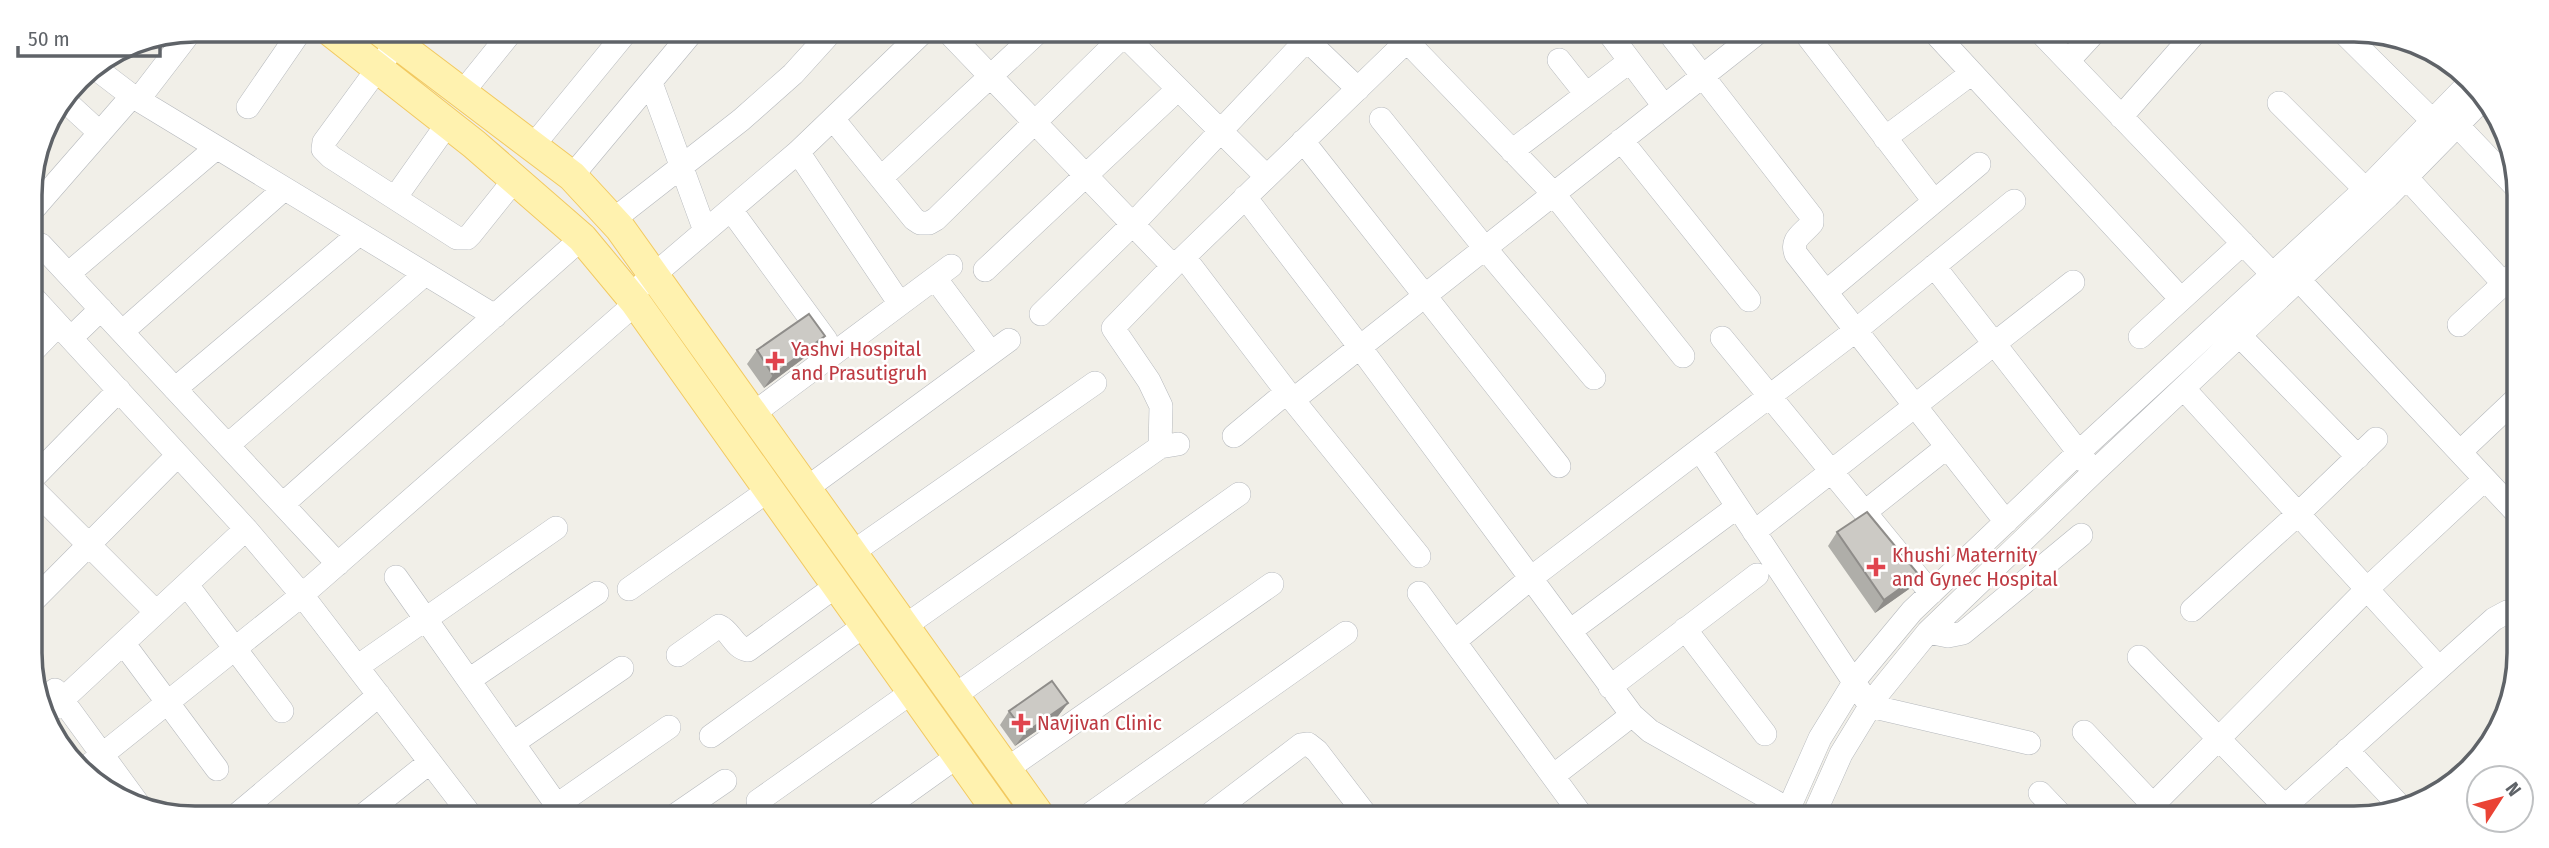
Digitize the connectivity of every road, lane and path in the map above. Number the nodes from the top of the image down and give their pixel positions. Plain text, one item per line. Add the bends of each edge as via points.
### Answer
1 (293, 42) edge
2 (344, 42) edge
3 (391, 42) edge
4 (402, 42) edge
5 (503, 42) edge
6 (618, 42) edge
7 (684, 42) edge
8 (822, 42) edge
9 (913, 42) edge
10 (958, 42) edge
11 (1027, 42) edge
12 (1115, 42) edge
13 (1131, 42) edge
14 (1304, 42) edge
15 (1315, 42) edge
16 (1399, 42) edge
17 (1408, 42) edge
18 (1616, 42) edge
19 (1677, 42) edge
20 (1741, 42) edge
21 (1812, 42) edge
22 (1943, 42) edge
23 (2050, 42) edge
24 (2086, 42) edge
25 (2187, 42) edge
26 (2359, 42) edge
27 (181, 43) edge
28 (1559, 60) dead end
29 (1630, 61) junction
30 (2068, 61) junction
31 (378, 68) junction
32 (105, 72) edge
33 (1972, 73) junction
34 (1704, 75) junction
35 (991, 76) junction
36 (651, 83) junction
37 (1178, 89) junction
38 (1358, 89) junction
39 (2466, 91) edge
40 (462, 93) junction
41 (1586, 94) junction
42 (135, 98) junction
43 (2279, 103) dead end
44 (2476, 104) edge
45 (71, 106) edge
46 (1664, 106) junction
47 (248, 107) dead end
48 (2122, 117) junction
49 (1381, 118) dead end
50 (833, 119) junction
51 (1036, 121) junction
52 (448, 123) junction
53 (2445, 127) junction
54 (1219, 130) junction
55 (100, 134) junction
56 (1885, 138) junction
57 (1621, 140) junction
58 (1303, 141) junction
59 (532, 146) junction
60 (216, 148) junction
61 (1512, 150) junction
62 (798, 152) junction
63 (1979, 164) dead end
64 (680, 167) junction
65 (1087, 175) junction
66 (572, 176) junction
67 (1266, 176) junction
68 (2406, 177) junction
69 (881, 178) junction
70 (2506, 179) edge
71 (515, 180) junction
72 (42, 183) edge
73 (284, 189) junction
74 (2365, 189) junction
75 (1553, 193) junction
76 (1245, 197) junction
77 (395, 198) junction
78 (1934, 201) junction
79 (2014, 201) dead end
80 (731, 210) junction
81 (613, 220) junction
82 (1133, 224) junction
83 (705, 231) junction
84 (359, 234) junction
85 (582, 238) junction
86 (2243, 243) junction
87 (42, 246) edge
88 (1484, 247) junction
89 (1180, 260) junction
90 (1934, 267) junction
91 (985, 270) dead end
92 (68, 274) junction
93 (425, 274) junction
94 (655, 274) junction
95 (2507, 275) edge
96 (2287, 281) junction
97 (2507, 281) edge
98 (2073, 282) dead end
99 (1826, 292) junction
100 (1423, 295) junction
101 (633, 299) junction
102 (2181, 299) junction
103 (1749, 300) dead end
104 (900, 303) junction
105 (42, 307) edge
106 (101, 309) junction
107 (1041, 314) dead end
108 (495, 316) junction
109 (2459, 325) dead end
110 (64, 331) junction
111 (1855, 331) junction
112 (122, 332) junction
113 (2240, 336) junction
114 (2140, 337) dead end
115 (1722, 338) dead end
116 (1994, 343) junction
117 (42, 346) edge
118 (1359, 346) junction
119 (835, 352) junction
120 (1683, 356) dead end
121 (1594, 378) dead end
122 (1095, 383) dead end
123 (175, 389) junction
124 (2184, 389) junction
125 (119, 390) junction
126 (1771, 395) junction
127 (1290, 396) junction
128 (1914, 405) junction
129 (2507, 408) edge
130 (754, 413) junction
131 (1234, 436) dead end
132 (2376, 439) dead end
133 (228, 445) junction
134 (1947, 447) junction
135 (1700, 450) junction
136 (2079, 452) junction
137 (2460, 452) junction
138 (178, 455) junction
139 (2358, 457) junction
140 (1559, 466) dead end
141 (42, 469) edge
142 (1832, 472) junction
143 (2094, 472) junction
144 (2485, 479) junction
145 (807, 488) junction
146 (769, 490) junction
147 (1239, 494) dead end
148 (42, 498) edge
149 (2507, 502) edge
150 (283, 504) junction
151 (1737, 507) junction
152 (1865, 512) junction
153 (2298, 514) junction
154 (2006, 522) junction
155 (242, 525) junction
156 (556, 528) dead end
157 (1754, 531) junction
158 (2081, 535) dead end
159 (89, 545) junction
160 (853, 552) junction
161 (1419, 556) dead end
162 (338, 564) junction
163 (1756, 575) dead end
164 (396, 576) dead end
165 (1531, 578) junction
166 (1272, 584) dead end
167 (187, 585) junction
168 (836, 586) junction
169 (629, 589) dead end
170 (2367, 589) junction
171 (42, 592) edge
172 (597, 593) dead end
173 (1419, 593) dead end
174 (1931, 593) junction
175 (302, 595) junction
176 (148, 604) junction
177 (2192, 610) dead end
178 (2507, 612) edge
179 (426, 619) junction
180 (865, 625) junction
181 (905, 626) junction
182 (1685, 629) junction
183 (1570, 631) junction
184 (1928, 632) junction
185 (1346, 633) dead end
186 (1455, 641) junction
187 (124, 644) junction
188 (234, 649) junction
189 (678, 655) dead end
190 (2139, 657) dead end
191 (357, 667) junction
192 (622, 668) dead end
193 (2439, 668) junction
194 (469, 680) junction
195 (1854, 682) junction
196 (1610, 687) junction
197 (912, 692) junction
198 (379, 695) junction
199 (954, 696) junction
200 (49, 697) edge
201 (49, 698) edge
202 (50, 702) edge
203 (168, 702) junction
204 (1870, 706) junction
205 (282, 711) dead end
206 (1632, 715) junction
207 (669, 727) dead end
208 (2084, 732) dead end
209 (1765, 734) dead end
210 (711, 736) dead end
211 (2219, 741) junction
212 (513, 743) junction
213 (2029, 743) dead end
214 (2347, 750) junction
215 (101, 755) junction
216 (958, 756) junction
217 (430, 762) junction
218 (90, 764) edge
219 (217, 769) dead end
220 (1007, 769) junction
221 (1553, 776) junction
222 (725, 781) dead end
223 (129, 791) edge
224 (2040, 793) dead end
225 (758, 801) dead end
226 (2395, 801) edge
227 (247, 806) edge
228 (375, 806) edge
229 (464, 806) edge
230 (558, 806) edge
231 (564, 806) edge
232 (689, 806) edge
233 (888, 806) edge
234 (994, 806) edge
235 (1033, 806) edge
236 (1102, 806) edge
237 (1221, 806) edge
238 (1358, 806) edge
239 (1575, 806) edge
240 (1775, 806) edge
241 (1790, 806) edge
242 (1818, 806) edge
243 (2052, 806) edge
244 (2143, 806) edge
245 (2154, 806) edge
246 (2277, 806) edge
247 (2292, 806) edge

1 - 47 street
2 - 31 main road
3 - 31 street
4 - 40 main road
5 - 40 street
6 - 59 street
7 - 36 street
8 - 64 street via 741,120
9 - 50 street
10 - 35 street
11 - 35 street
12 - 51 street
13 - 37 street
14 - 54 street
15 - 38 street
16 - 38 street
17 - 61 street
18 - 29 street
19 - 34 street
20 - 34 street
21 - 56 street
22 - 33 street
23 - 30 street
24 - 30 street
25 - 48 street
26 - 53 street
27 - 42 street
28 - 41 street
29 - 41 street
29 - 46 street
30 - 48 street
31 - 52 main road
31 - 77 street via 324,142 324,149
32 - 42 street
33 - 56 street
33 - 102 street
34 - 46 street
34 - 99 street via 1812,217 1793,246
35 - 51 street
35 - 69 street
36 - 64 street
36 - 66 street
37 - 54 street
37 - 65 street
38 - 58 street
39 - 53 street
40 - 59 main road
41 - 61 street
42 - 55 street
42 - 60 street
43 - 74 street
44 - 53 street
45 - 55 street
46 - 57 street
48 - 86 street
49 - 88 street
50 - 62 street
50 - 69 street
51 - 65 street
51 - 69 street via 929,223 914,219
52 - 71 main road
52 - 77 street
53 - 68 street
53 - 70 street
53 - 74 street
54 - 67 street
54 - 82 street
55 - 72 street
56 - 78 street
57 - 75 street
57 - 103 street
58 - 67 street
58 - 100 street
59 - 66 main road
60 - 73 street
60 - 92 street
61 - 75 street
62 - 80 street
62 - 104 street
63 - 78 street
64 - 81 street
64 - 83 street
65 - 82 street
65 - 91 street
66 - 81 main road
67 - 76 street
68 - 95 street
68 - 96 street
71 - 77 street via 463,239
71 - 85 main road
73 - 84 street
73 - 112 street
74 - 96 street
75 - 88 street
75 - 120 street
76 - 89 street
76 - 118 street
78 - 99 street
79 - 90 street
80 - 83 street
80 - 119 street
81 - 94 main road
82 - 89 street via 1167,260
82 - 107 street
83 - 94 street
84 - 93 street
84 - 123 street
85 - 101 main road
85 - 108 street
86 - 96 street
86 - 102 street
87 - 92 street
88 - 100 street
88 - 121 street
89 - 127 street
89 - 181 street via 1113,328 1161,406 1169,446
90 - 111 street
90 - 116 street
92 - 106 street
93 - 108 street
93 - 133 street
94 - 101 street
94 - 130 main road
96 - 113 street
96 - 136 street
96 - 137 street
97 - 109 street
98 - 116 street
99 - 111 street
100 - 118 street
100 - 140 street
101 - 146 main road
101 - 162 street
102 - 114 street
104 - 119 street
104 - 145 street via 943,272 1000,347
105 - 110 street
106 - 110 street
106 - 112 street
108 - 150 street
110 - 117 street
110 - 125 street
111 - 126 street
111 - 128 street
112 - 123 street
113 - 124 street
113 - 139 street
115 - 126 street
116 - 128 street
116 - 136 street
118 - 127 street
118 - 165 street
119 - 130 street
122 - 160 street
123 - 133 street
124 - 143 street
124 - 153 street
125 - 138 street
125 - 141 street
126 - 135 street
126 - 142 street
127 - 131 street
127 - 161 street
128 - 134 street
128 - 142 street
129 - 137 street
130 - 145 main road
132 - 139 street
133 - 150 street
134 - 152 street
134 - 154 street
135 - 151 street
135 - 165 street
136 - 143 street
136 - 154 street
137 - 144 street
138 - 155 street
138 - 159 street
139 - 153 street
142 - 152 street
142 - 157 street
143 - 184 street
144 - 149 street
144 - 170 street
145 - 160 main road
146 - 168 main road
146 - 169 street
147 - 199 street
148 - 159 street
150 - 162 street
151 - 157 street
151 - 183 street
152 - 174 street
153 - 170 street
153 - 177 street
154 - 174 street
155 - 167 street
155 - 175 street
155 - 176 street
156 - 179 street
157 - 195 street
158 - 184 street via 1963,633
159 - 171 street
159 - 176 street
160 - 181 main road
162 - 175 street
163 - 182 street
164 - 179 street
165 - 183 street
165 - 186 street
166 - 220 street
167 - 187 street
167 - 188 street
168 - 180 main road
168 - 189 street via 748,650 719,626
170 - 193 street
170 - 211 street
172 - 194 street
173 - 186 street
174 - 195 street
175 - 188 street
175 - 191 street
176 - 200 street
178 - 193 street
179 - 191 street
179 - 194 street
180 - 197 main road
180 - 210 street
181 - 199 main road
182 - 196 street
182 - 209 street
183 - 196 street
184 - 204 street
185 - 236 street
186 - 221 street
187 - 201 street
187 - 203 street
188 - 203 street
188 - 205 street
190 - 211 street
191 - 198 street
192 - 212 street
193 - 214 street
194 - 212 street
195 - 204 street
195 - 241 street via 1820,738
196 - 206 street
197 - 216 main road
197 - 225 street
198 - 217 street
198 - 227 street
199 - 220 main road
202 - 215 street
203 - 215 street
203 - 219 street
204 - 213 street
204 - 242 street
206 - 221 street
206 - 240 street via 1650,732
207 - 231 street
208 - 244 street
211 - 245 street
211 - 246 street
212 - 230 street
214 - 226 street
214 - 247 street
215 - 218 street
215 - 223 street
216 - 233 street
216 - 234 main road
217 - 228 street
217 - 229 street
220 - 235 main road
221 - 239 street
222 - 232 street
224 - 243 street
237 - 238 street via 1308,744

